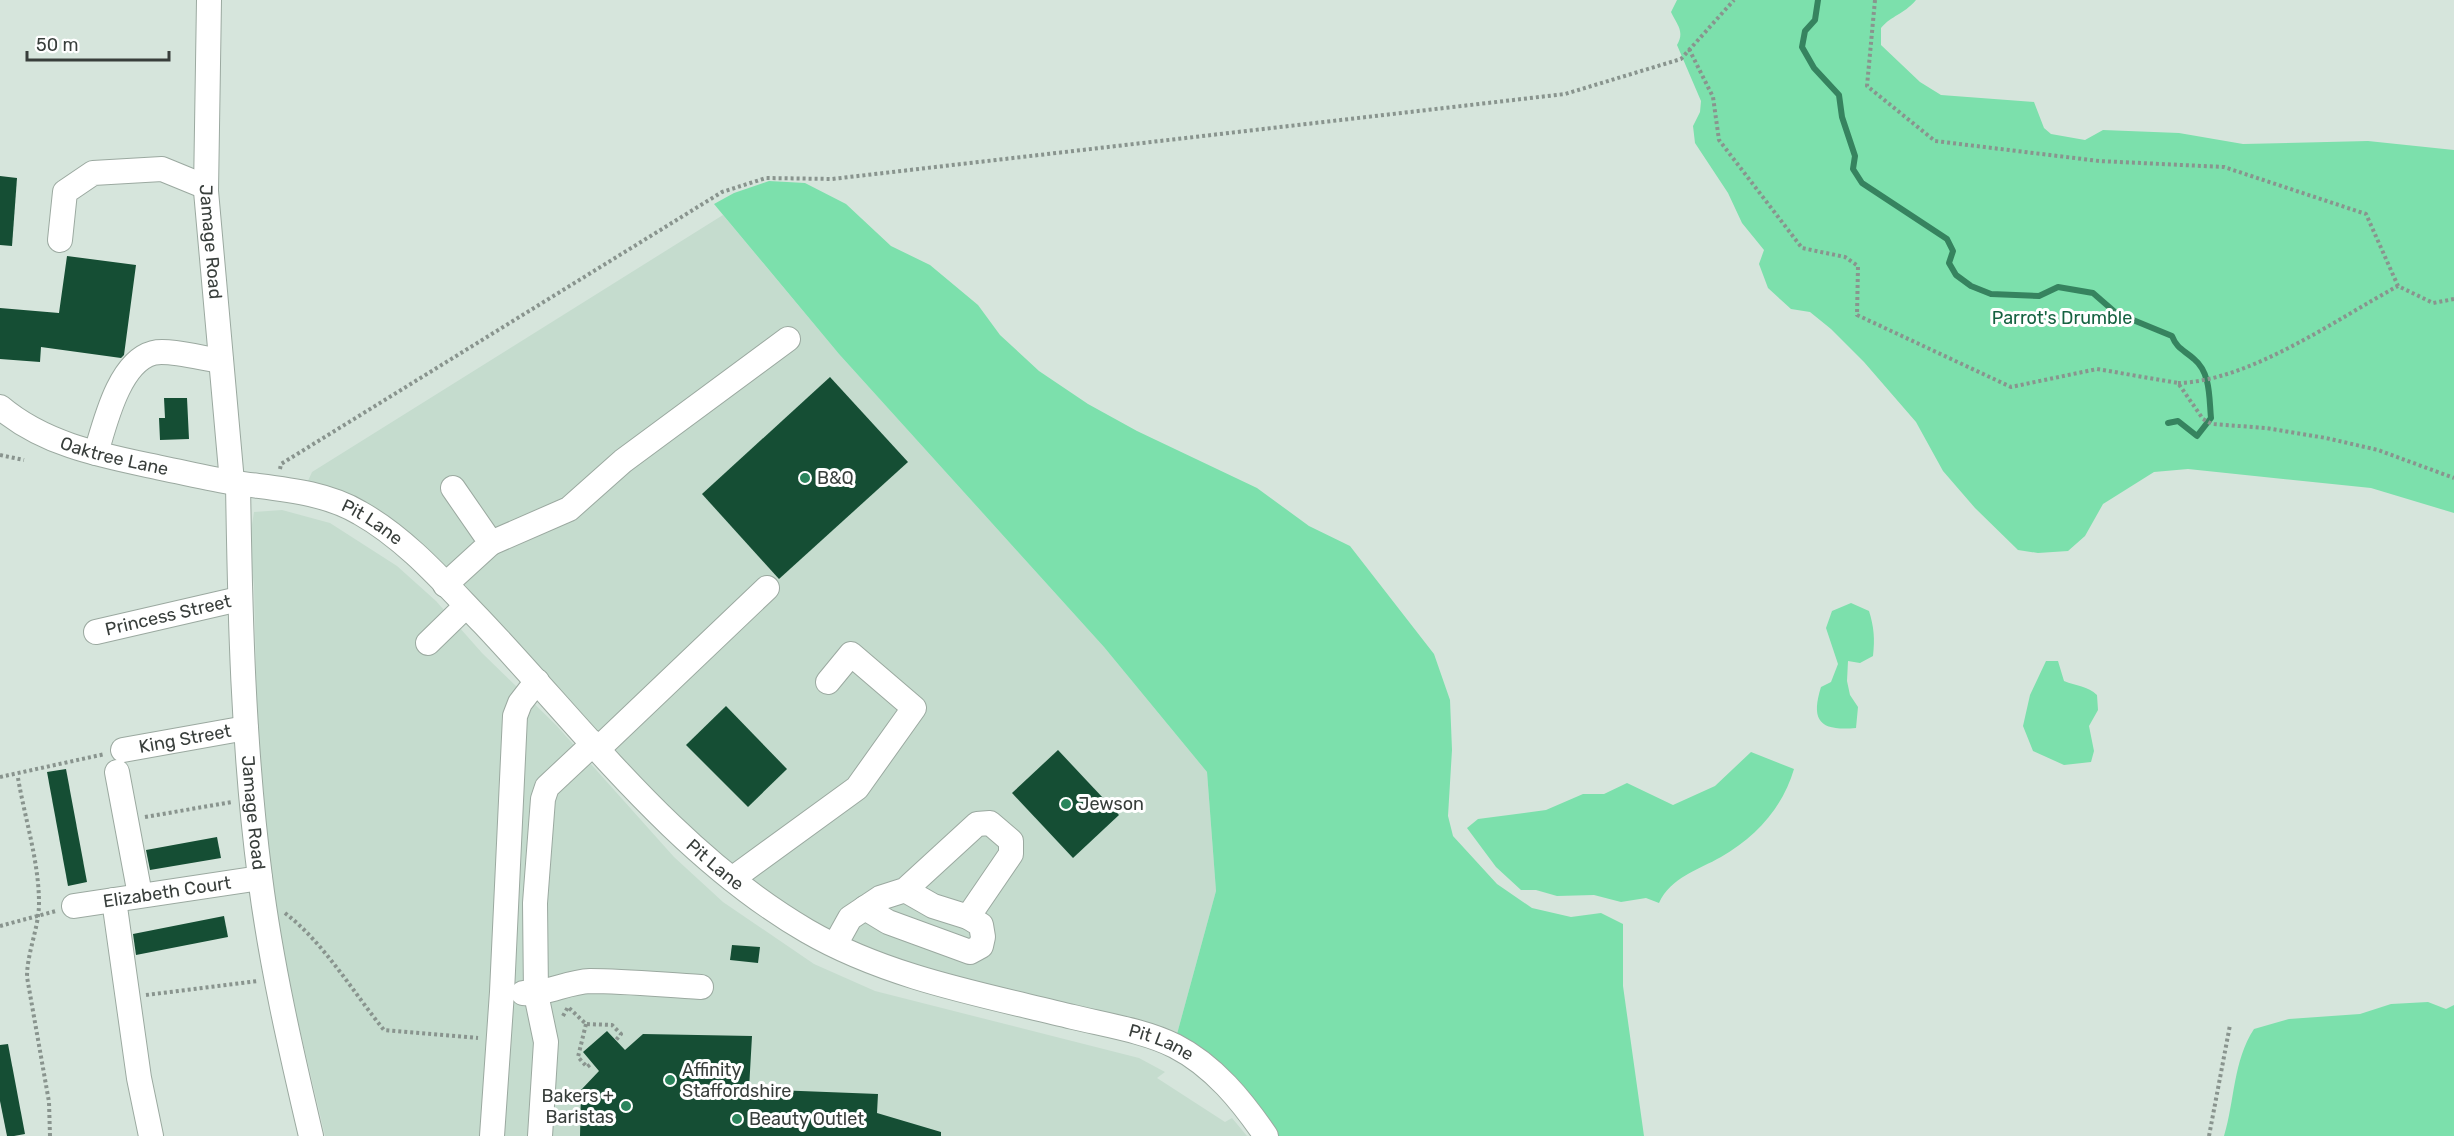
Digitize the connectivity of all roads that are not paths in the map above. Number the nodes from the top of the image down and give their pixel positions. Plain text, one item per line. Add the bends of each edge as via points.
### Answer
1 (209, 0) edge
2 (206, 187) junction
3 (60, 240) dead end
4 (788, 339) dead end
5 (221, 361) junction
6 (0, 407) edge
7 (96, 453) junction
8 (235, 483) junction
9 (453, 488) dead end
10 (491, 543) junction
11 (445, 585) junction
12 (767, 588) dead end
13 (239, 599) junction
14 (466, 606) junction
15 (96, 632) dead end
16 (428, 643) dead end
17 (537, 681) junction
18 (828, 682) dead end
19 (246, 728) junction
20 (596, 746) junction
21 (732, 879) junction
22 (262, 887) junction
23 (905, 890) junction
24 (140, 896) junction
25 (114, 900) junction
26 (507, 900) junction
27 (535, 903) junction
28 (74, 906) road end
29 (865, 908) junction
30 (968, 917) junction
31 (835, 945) junction
32 (701, 987) dead end
33 (502, 992) junction
34 (536, 994) junction
35 (151, 1136) edge
36 (311, 1136) edge
37 (492, 1136) edge
38 (540, 1136) edge
39 (1266, 1136) edge

1 - 2 street, Jamage Road
2 - 3 street via 162,168 93,173 65,192
2 - 5 street, Jamage Road
4 - 10 street via 623,461 569,509
5 - 7 street via 155,352 135,362 127,370 107,416
5 - 8 street, Jamage Road
6 - 7 street, Oaktree Lane via 14,419 60,443
7 - 8 street, Oaktree Lane
8 - 11 street, Pit Lane via 332,499 357,510 403,543
8 - 13 street, Jamage Road
9 - 10 street
10 - 11 street
11 - 14 street, Pit Lane
12 - 20 street
13 - 15 street, Princess Street
13 - 19 street, Jamage Road
14 - 16 street
14 - 17 street, Pit Lane
17 - 20 street, Pit Lane
17 - 26 street via 515,716
18 - 21 street via 851,654 914,708 856,788
19 - 22 street, Jamage Road
19 - 24 street, King Street via 120,761
20 - 21 street, Pit Lane via 673,826
20 - 27 street via 547,787
21 - 31 street, Pit Lane via 809,933
22 - 24 street, Elizabeth Court
22 - 36 street, Jamage Road
23 - 29 street
23 - 30 street via 933,906
23 - 30 street via 977,824 990,823 1011,841 1011,854
24 - 25 street, Elizabeth Court
25 - 28 street, Elizabeth Court
25 - 35 street
26 - 27 street
26 - 33 street
27 - 34 street
29 - 30 street via 888,922 970,952 981,946 983,937 981,925
29 - 31 street via 850,918
31 - 39 street, Pit Lane via 879,966 1174,1045 1229,1087
32 - 34 street via 589,981 559,985
33 - 34 street
33 - 37 street
34 - 38 street via 546,1042

